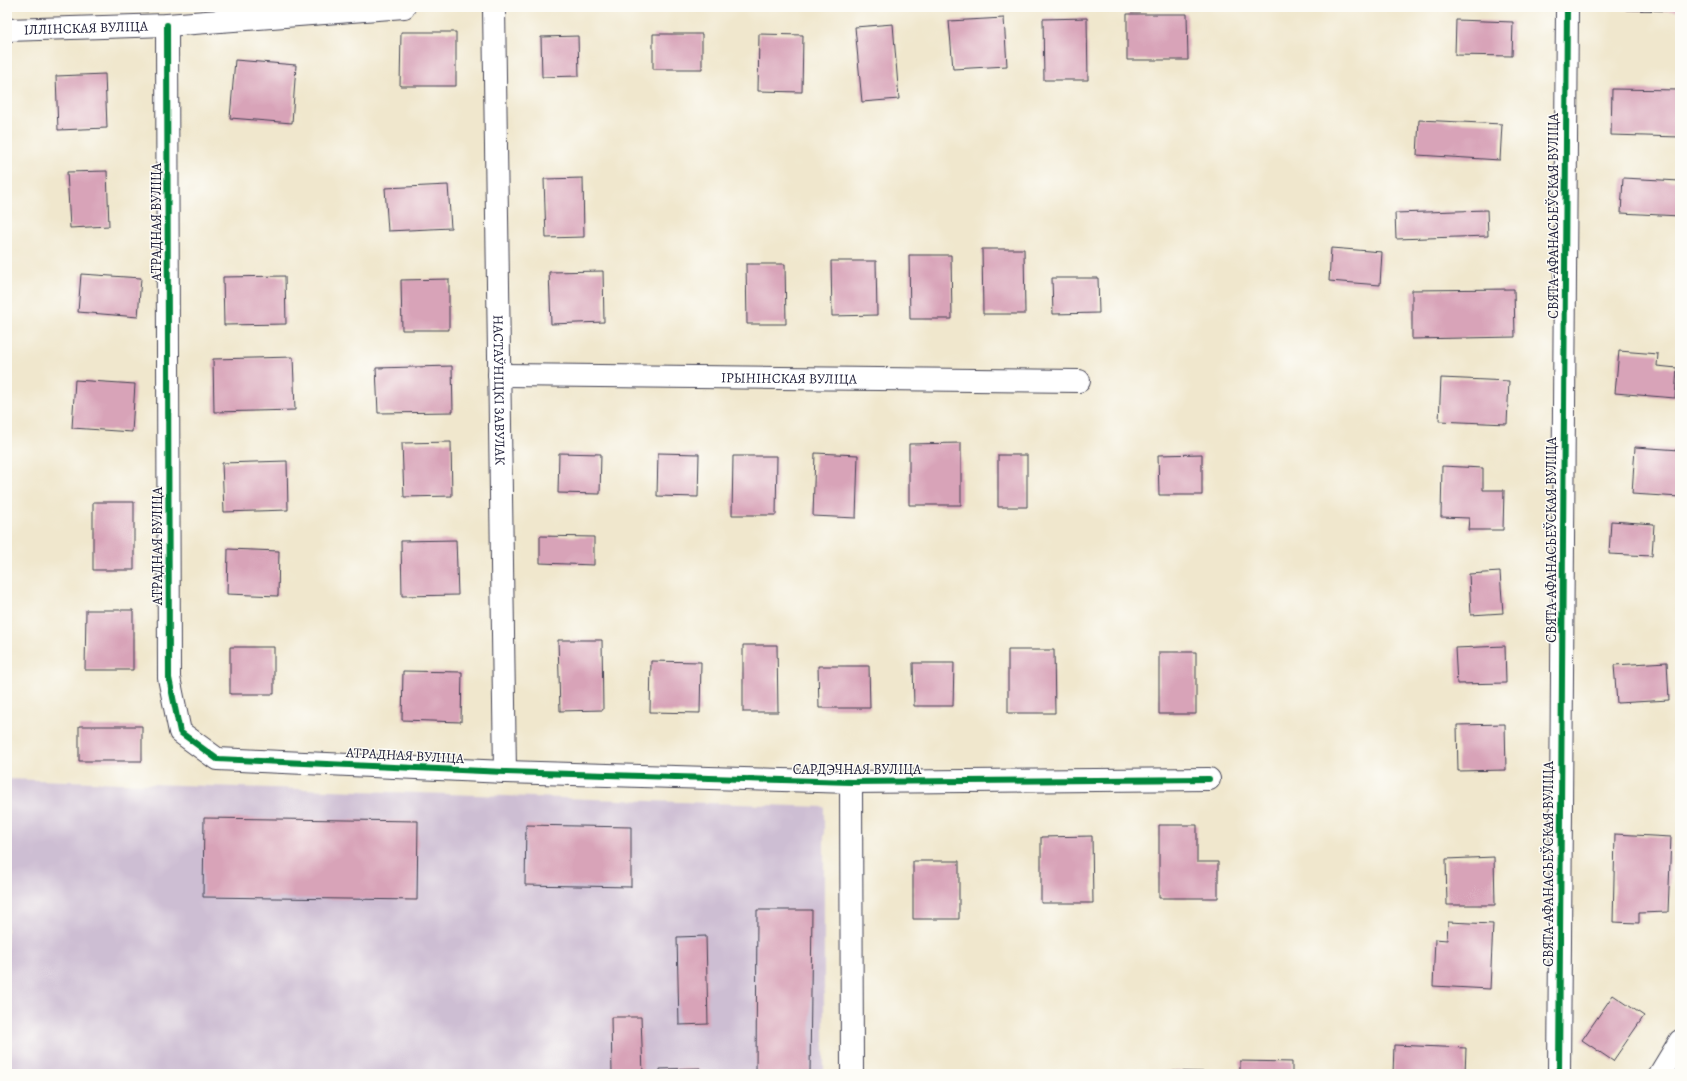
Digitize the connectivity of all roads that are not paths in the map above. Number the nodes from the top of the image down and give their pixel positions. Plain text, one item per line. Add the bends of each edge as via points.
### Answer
1 (404, 7) edge
2 (494, 7) edge
3 (1567, 7) edge
4 (167, 25) junction
5 (7, 30) edge
6 (499, 375) junction
7 (1079, 381) dead end
8 (505, 772) junction
9 (1209, 779) dead end
10 (851, 782) junction
11 (1680, 1041) edge
12 (852, 1074) edge
13 (1559, 1074) edge
14 (1660, 1074) edge

1 - 4 street, ІЛЛІНСКАЯ ВУЛІЦА
2 - 6 street, НАСТАЎНІЦКІ ЗАВУЛАК
3 - 13 street, СВЯТА-АФАНАСЬЕЎСКАЯ ВУЛІЦА
4 - 5 street, ІЛЛІНСКАЯ ВУЛІЦА
4 - 8 street, АТРАДНАЯ ВУЛІЦА via 169,678 180,732 217,759
6 - 7 street, ІРЫНІНСКАЯ ВУЛІЦА
6 - 8 street, НАСТАЎНІЦКІ ЗАВУЛАК
8 - 10 street, САРДЭЧНАЯ ВУЛІЦА
9 - 10 street, САРДЭЧНАЯ ВУЛІЦА
10 - 12 street, САРДЭЧНАЯ ВУЛІЦА
11 - 14 street

